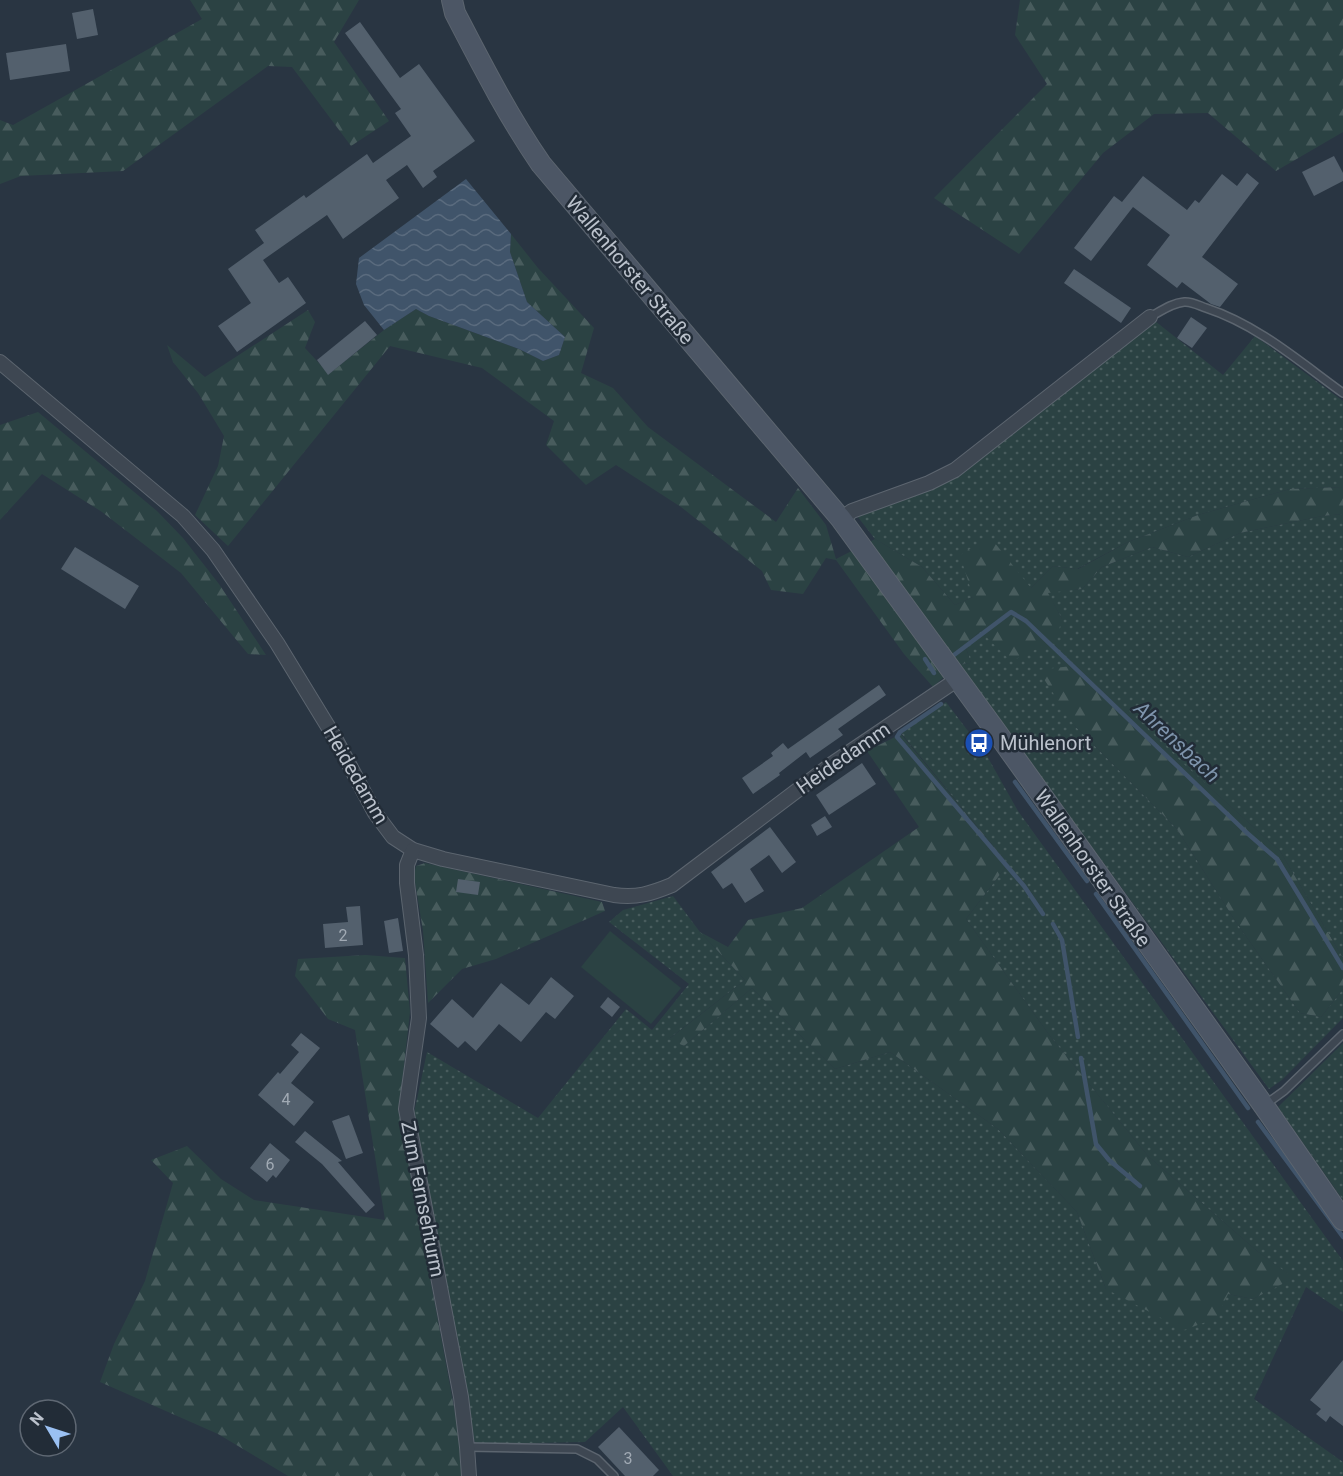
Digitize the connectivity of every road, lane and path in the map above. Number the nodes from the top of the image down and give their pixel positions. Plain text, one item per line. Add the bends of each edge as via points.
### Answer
1 (452, 0) edge
2 (1150, 317) joint
3 (0, 362) edge
4 (1343, 393) edge
5 (841, 519) junction
6 (958, 679) junction
7 (412, 850) junction
8 (1343, 1034) edge
9 (1264, 1106) junction
10 (1343, 1220) edge
11 (468, 1447) junction
12 (469, 1476) edge
13 (614, 1476) edge

1 - 5 main road, Wallenhorster Straße via 495,91 541,164
2 - 4 lane via 1186,301 1229,315
2 - 5 street via 955,470 852,511
3 - 7 street, Heidedamm via 183,516 213,550 278,643 375,813 393,837
5 - 6 main road, Wallenhorster Straße
6 - 7 street, Heidedamm via 832,764 672,885 650,895 628,897 443,860
6 - 9 main road, Wallenhorster Straße
7 - 11 street, Zum Fernsehturm via 407,883 419,1018 406,1109
8 - 9 lane
9 - 10 main road, Wallenhorster Straße
11 - 12 street, Zum Fernsehturm
11 - 13 lane via 577,1449 597,1459

